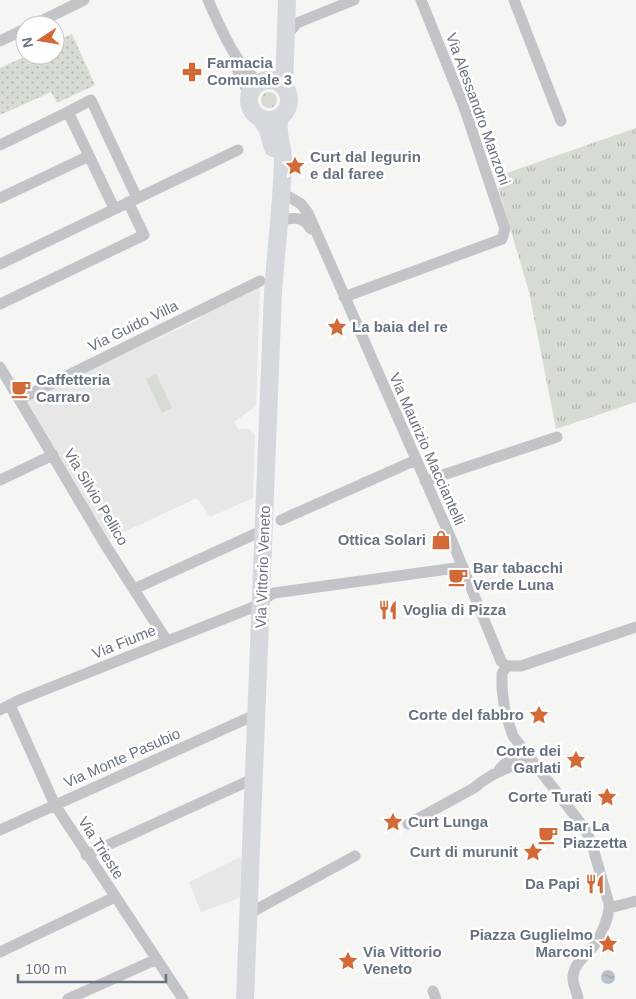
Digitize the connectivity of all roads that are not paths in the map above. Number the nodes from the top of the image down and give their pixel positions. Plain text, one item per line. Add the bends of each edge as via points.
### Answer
1 (84, 0) edge
2 (208, 0) edge
3 (280, 0) edge
4 (287, 0) edge
5 (354, 0) edge
6 (421, 0) edge
7 (514, 0) edge
8 (53, 15) edge
9 (15, 34) edge
10 (287, 35) junction
11 (0, 41) edge
12 (266, 86) junction
13 (68, 112) junction
14 (280, 117) junction
15 (261, 119) junction
16 (561, 121) dead end
17 (0, 145) edge
18 (238, 150) dead end
19 (89, 156) junction
20 (282, 192) junction
21 (0, 198) edge
22 (133, 200) junction
23 (114, 208) junction
24 (280, 220) junction
25 (320, 243) junction
26 (0, 264) edge
27 (267, 283) junction
28 (344, 297) junction
29 (0, 304) edge
30 (0, 367) edge
31 (20, 399) junction
32 (557, 437) dead end
33 (54, 455) junction
34 (416, 460) junction
35 (0, 480) edge
36 (425, 481) junction
37 (281, 520) dead end
38 (264, 530) junction
39 (463, 567) junction
40 (134, 589) junction
41 (261, 604) junction
42 (636, 627) edge
43 (167, 641) junction
44 (506, 666) junction
45 (5, 708) edge
46 (257, 714) junction
47 (527, 753) junction
48 (255, 778) junction
49 (55, 805) junction
50 (408, 824) dead end
51 (0, 830) edge
52 (86, 855) junction
53 (354, 856) dead end
54 (115, 897) junction
55 (636, 901) edge
56 (613, 907) junction
57 (248, 914) junction
58 (0, 952) edge
59 (157, 959) junction
60 (68, 999) edge
61 (183, 999) edge
62 (244, 999) edge
63 (578, 999) edge

1 - 8 street
2 - 12 street via 246,72
3 - 12 main road via 277,66
4 - 10 main road, Via Vittorio Veneto
5 - 10 street via 297,23
6 - 28 street, Via Alessandro Manzoni via 464,107 504,229 502,239
7 - 16 street
9 - 11 street
10 - 12 main road, Via Vittorio Veneto
12 - 14 main road, Via Vittorio Veneto via 289,100
12 - 15 main road, Via Vittorio Veneto via 252,111
13 - 17 street
13 - 19 street
13 - 22 street via 91,100
14 - 15 main road via 267,121
14 - 20 main road, Via Vittorio Veneto
15 - 27 main road, Via Vittorio Veneto via 268,130 274,153
18 - 22 street
19 - 21 street
19 - 23 street
20 - 24 main road, Via Vittorio Veneto
20 - 25 street, Via Maurizio Macciantelli via 301,204 308,213
22 - 23 street
22 - 29 street via 144,234
23 - 26 street
24 - 25 street, Via Maurizio Macciantelli via 302,219
24 - 27 main road, Via Vittorio Veneto
25 - 28 street, Via Maurizio Macciantelli
27 - 31 street, Via Guido Villa
27 - 38 main road, Via Vittorio Veneto
28 - 34 street, Via Maurizio Macciantelli
30 - 31 street, Via Silvio Pellico
31 - 33 street, Via Silvio Pellico
32 - 36 street
33 - 35 street
33 - 40 street, Via Silvio Pellico
34 - 36 street, Via Maurizio Macciantelli
34 - 37 street
36 - 39 street, Via Maurizio Macciantelli
38 - 40 street
38 - 41 main road, Via Vittorio Veneto
39 - 41 street, Via Fiume via 278,592 264,598
39 - 44 street, Via Maurizio Macciantelli via 498,657
40 - 43 street, Via Silvio Pellico
41 - 43 street, Via Fiume
41 - 46 main road, Via Vittorio Veneto
42 - 44 street via 521,666
43 - 45 street, Via Fiume
44 - 47 street via 502,677 505,712 513,736
45 - 49 street, Via Trieste
46 - 48 main road, Via Vittorio Veneto
46 - 49 street, Via Monte Pasubio
47 - 50 street via 515,766 499,770 474,788
47 - 56 street via 586,830
48 - 52 street
48 - 57 main road, Via Vittorio Veneto
49 - 51 street, Via Monte Pasubio
49 - 52 street, Via Trieste
52 - 54 street, Via Trieste
53 - 57 street
54 - 58 street
54 - 59 street, Via Trieste
55 - 56 street
56 - 63 street via 594,945 575,970 573,980
57 - 62 main road, Via Vittorio Veneto
59 - 60 street
59 - 61 street, Via Trieste

